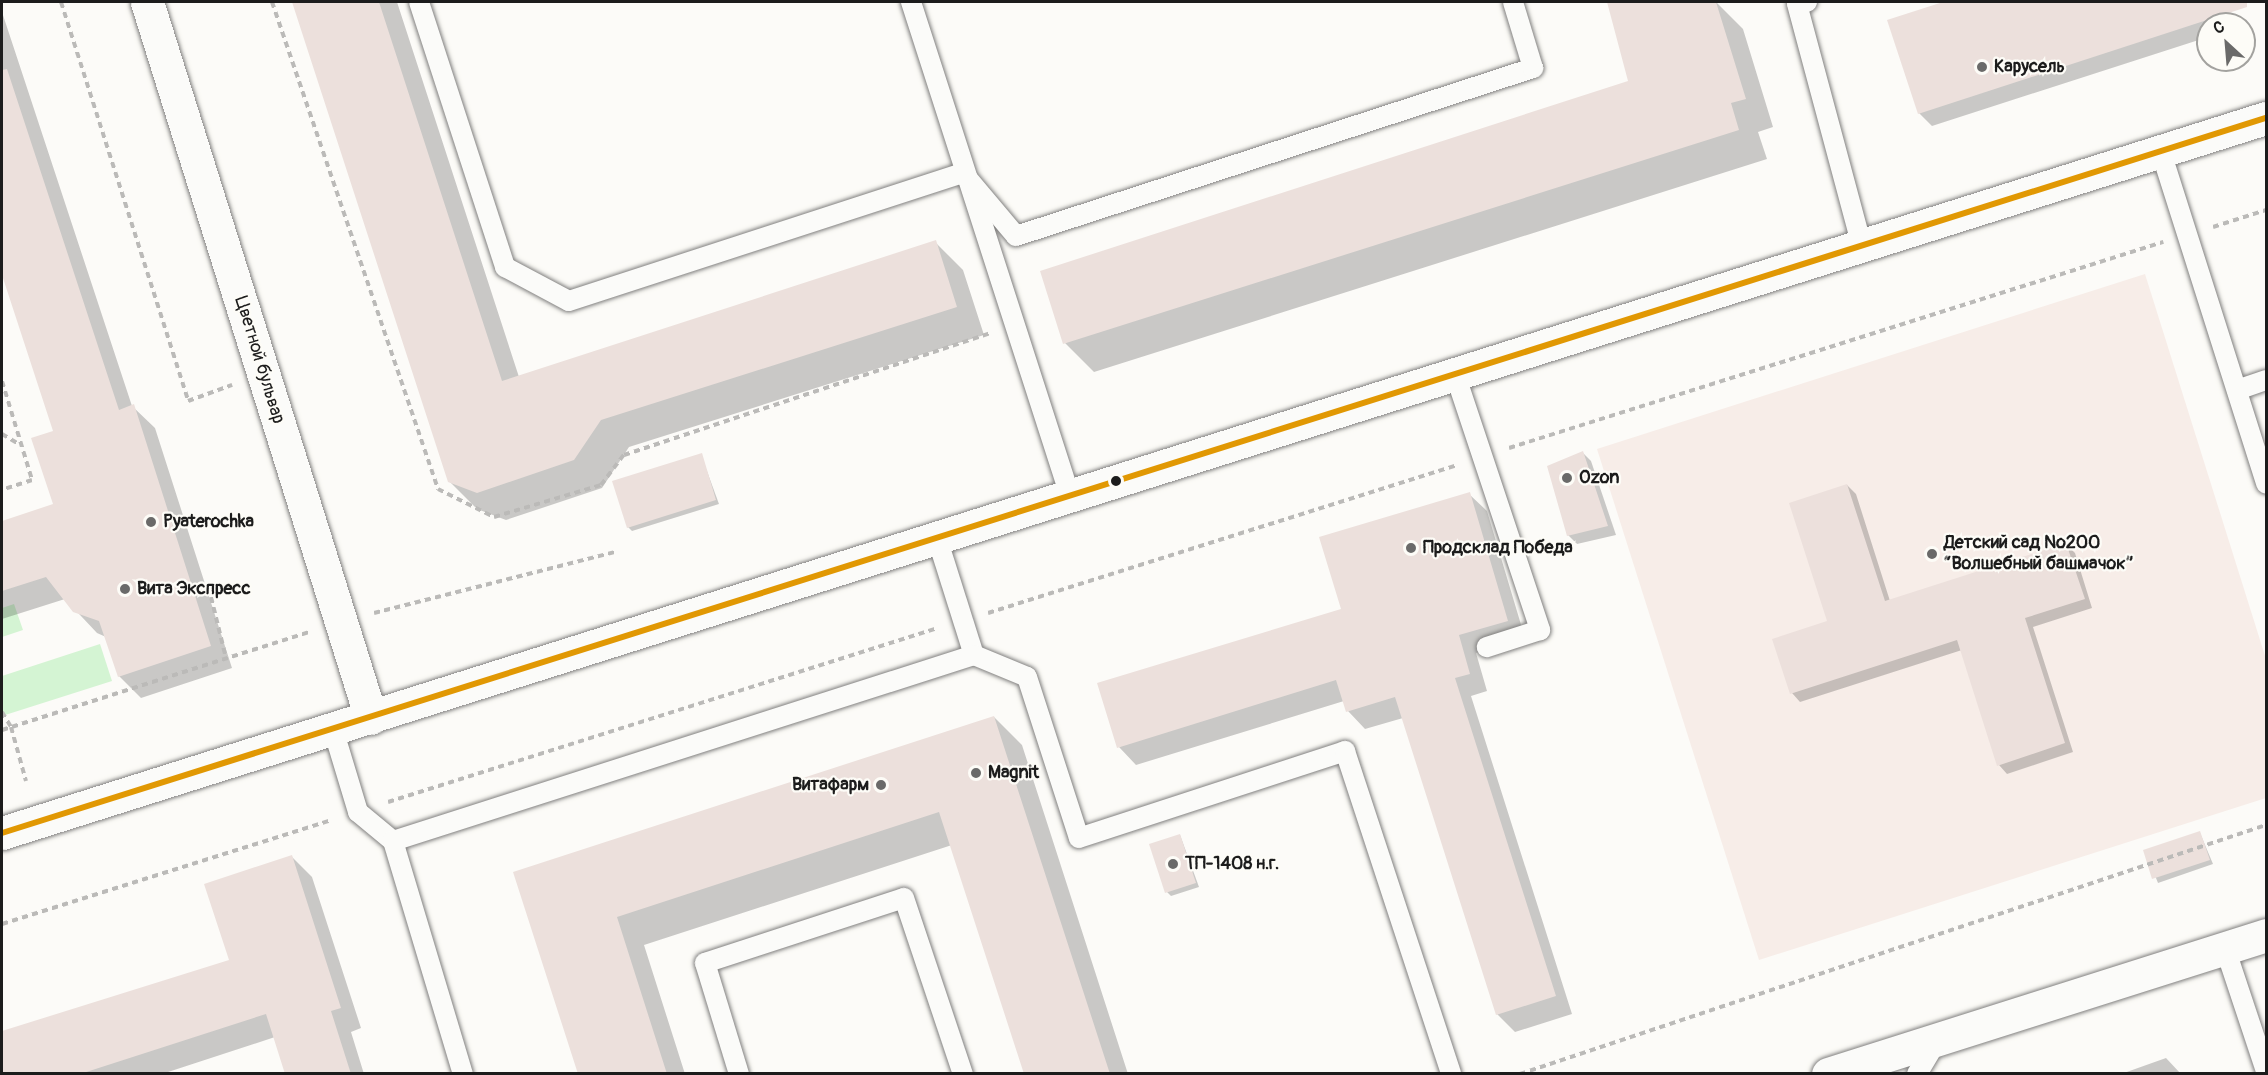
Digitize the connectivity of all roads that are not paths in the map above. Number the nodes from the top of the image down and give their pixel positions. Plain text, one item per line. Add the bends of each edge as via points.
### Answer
1 (147, 2) edge
2 (419, 2) edge
3 (912, 2) edge
4 (1513, 2) edge
5 (1799, 2) edge
6 (2266, 118) edge
7 (2161, 152) junction
8 (963, 173) junction
9 (1862, 246) junction
10 (1455, 374) junction
11 (2266, 380) edge
12 (2236, 390) junction
13 (2266, 484) edge
14 (1070, 496) junction
15 (937, 538) junction
16 (1487, 647) dead end
17 (974, 655) junction
18 (371, 718) junction
19 (333, 729) junction
20 (2, 833) edge
21 (393, 841) junction
22 (2266, 935) edge
23 (2225, 948) junction
24 (1938, 1039) junction
25 (2266, 1071) edge
26 (464, 1074) edge
27 (739, 1074) edge
28 (963, 1074) edge
29 (1451, 1074) edge
30 (1828, 1074) edge
31 (1917, 1074) edge

1 - 18 main road, Цветной бульвар
2 - 8 lane via 505,267 570,301
3 - 8 lane
4 - 8 lane via 1533,68 1016,236
5 - 9 lane
6 - 7 main road
7 - 9 main road
7 - 12 lane
8 - 14 lane
9 - 10 main road
10 - 14 main road
10 - 16 lane via 1540,630
11 - 12 lane
12 - 13 lane
14 - 15 main road
15 - 17 lane
15 - 18 main road
17 - 21 lane
17 - 29 lane via 1027,676 1079,838 1345,751
18 - 19 main road
19 - 20 main road
19 - 21 lane via 358,812
21 - 26 lane
22 - 23 main road
23 - 24 main road
23 - 25 lane
24 - 30 main road
24 - 31 lane
27 - 28 lane via 705,963 904,898

